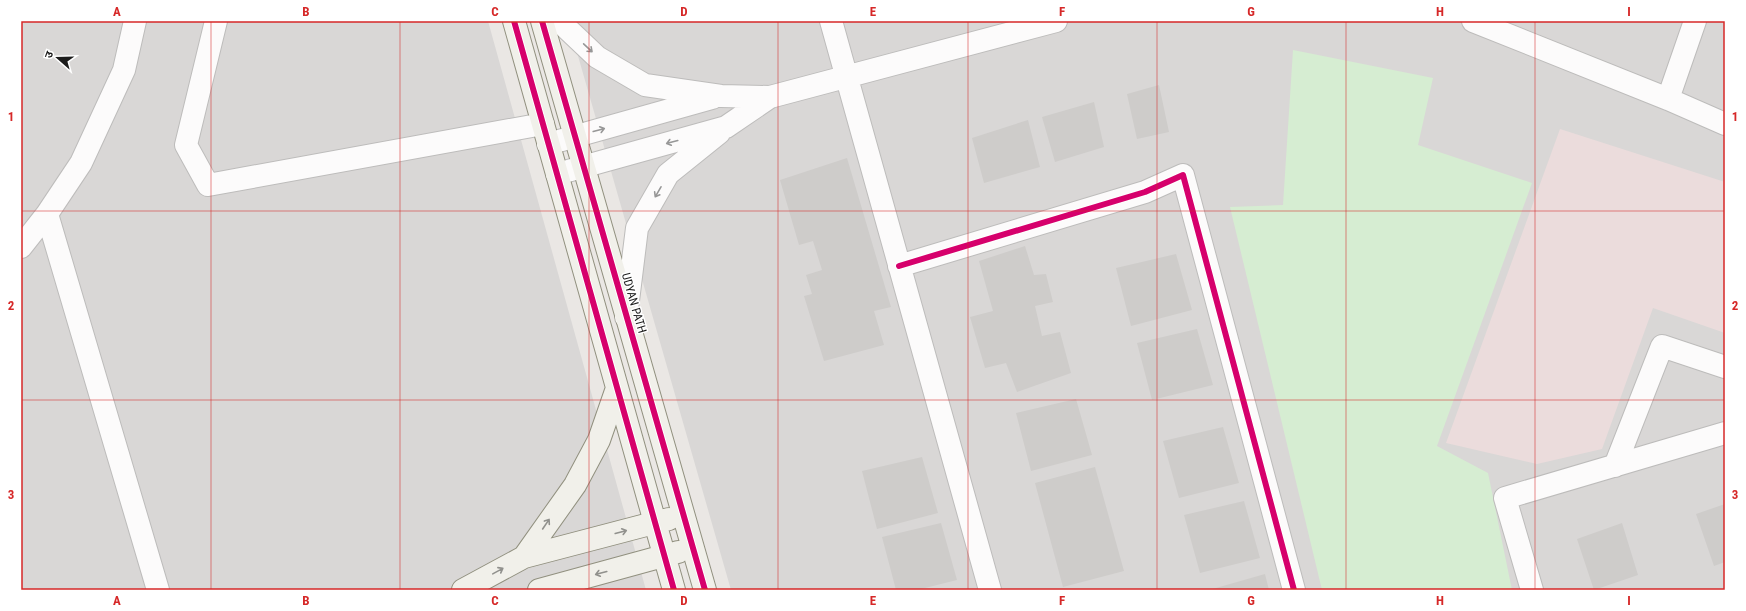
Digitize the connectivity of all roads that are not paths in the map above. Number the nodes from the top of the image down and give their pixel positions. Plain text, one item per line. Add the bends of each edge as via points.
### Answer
1 (135, 21) edge
2 (216, 21) edge
3 (514, 21) edge
4 (542, 21) edge
5 (559, 21) edge
6 (831, 21) edge
7 (1056, 21) edge
8 (1473, 21) edge
9 (1695, 21) edge
10 (846, 77) junction
11 (721, 96) junction
12 (770, 97) junction
13 (1668, 99) junction
14 (1725, 124) edge
15 (726, 127) junction
16 (545, 134) junction
17 (575, 136) junction
18 (584, 166) junction
19 (557, 174) junction
20 (47, 214) junction
21 (21, 247) edge
22 (899, 266) junction
23 (626, 317) junction
24 (1725, 367) edge
25 (617, 388) junction
26 (1725, 433) edge
27 (1615, 466) junction
28 (684, 515) junction
29 (655, 522) junction
30 (693, 548) junction
31 (665, 556) junction
32 (524, 557) junction
33 (158, 590) edge
34 (463, 590) edge
35 (539, 590) edge
36 (674, 590) edge
37 (705, 590) edge
38 (990, 590) edge
39 (1294, 590) edge
40 (1532, 590) edge

1 - 20 street via 124,70 81,163
2 - 16 street via 186,145 208,185
3 - 16 main road
4 - 17 main road, UDYAN PATH
5 -> 11 street via 597,57 645,85
6 - 10 street
7 - 10 street
8 - 13 street
9 - 13 street
10 - 12 street
10 - 22 street
11 - 12 street
17 -> 11 street
12 - 15 street
13 - 14 street
15 -> 18 street
15 -> 23 street via 668,174 637,228
16 - 17 street
16 - 19 main road
17 - 18 main road, UDYAN PATH
18 - 19 street
18 - 23 main road, UDYAN PATH
19 - 25 main road
20 - 21 street
20 - 33 street
22 - 38 street
22 - 39 street via 1145,192 1183,175
23 - 28 main road, UDYAN PATH
24 - 27 street via 1662,346
25 - 29 main road
32 -> 25 main road via 575,485 599,440
26 - 27 street
27 - 40 street via 1505,498
28 - 29 main road
28 - 30 main road, UDYAN PATH
29 - 31 main road
32 -> 29 main road
30 - 31 main road
30 - 37 main road, UDYAN PATH
31 -> 35 main road
31 - 36 main road
34 -> 32 main road

